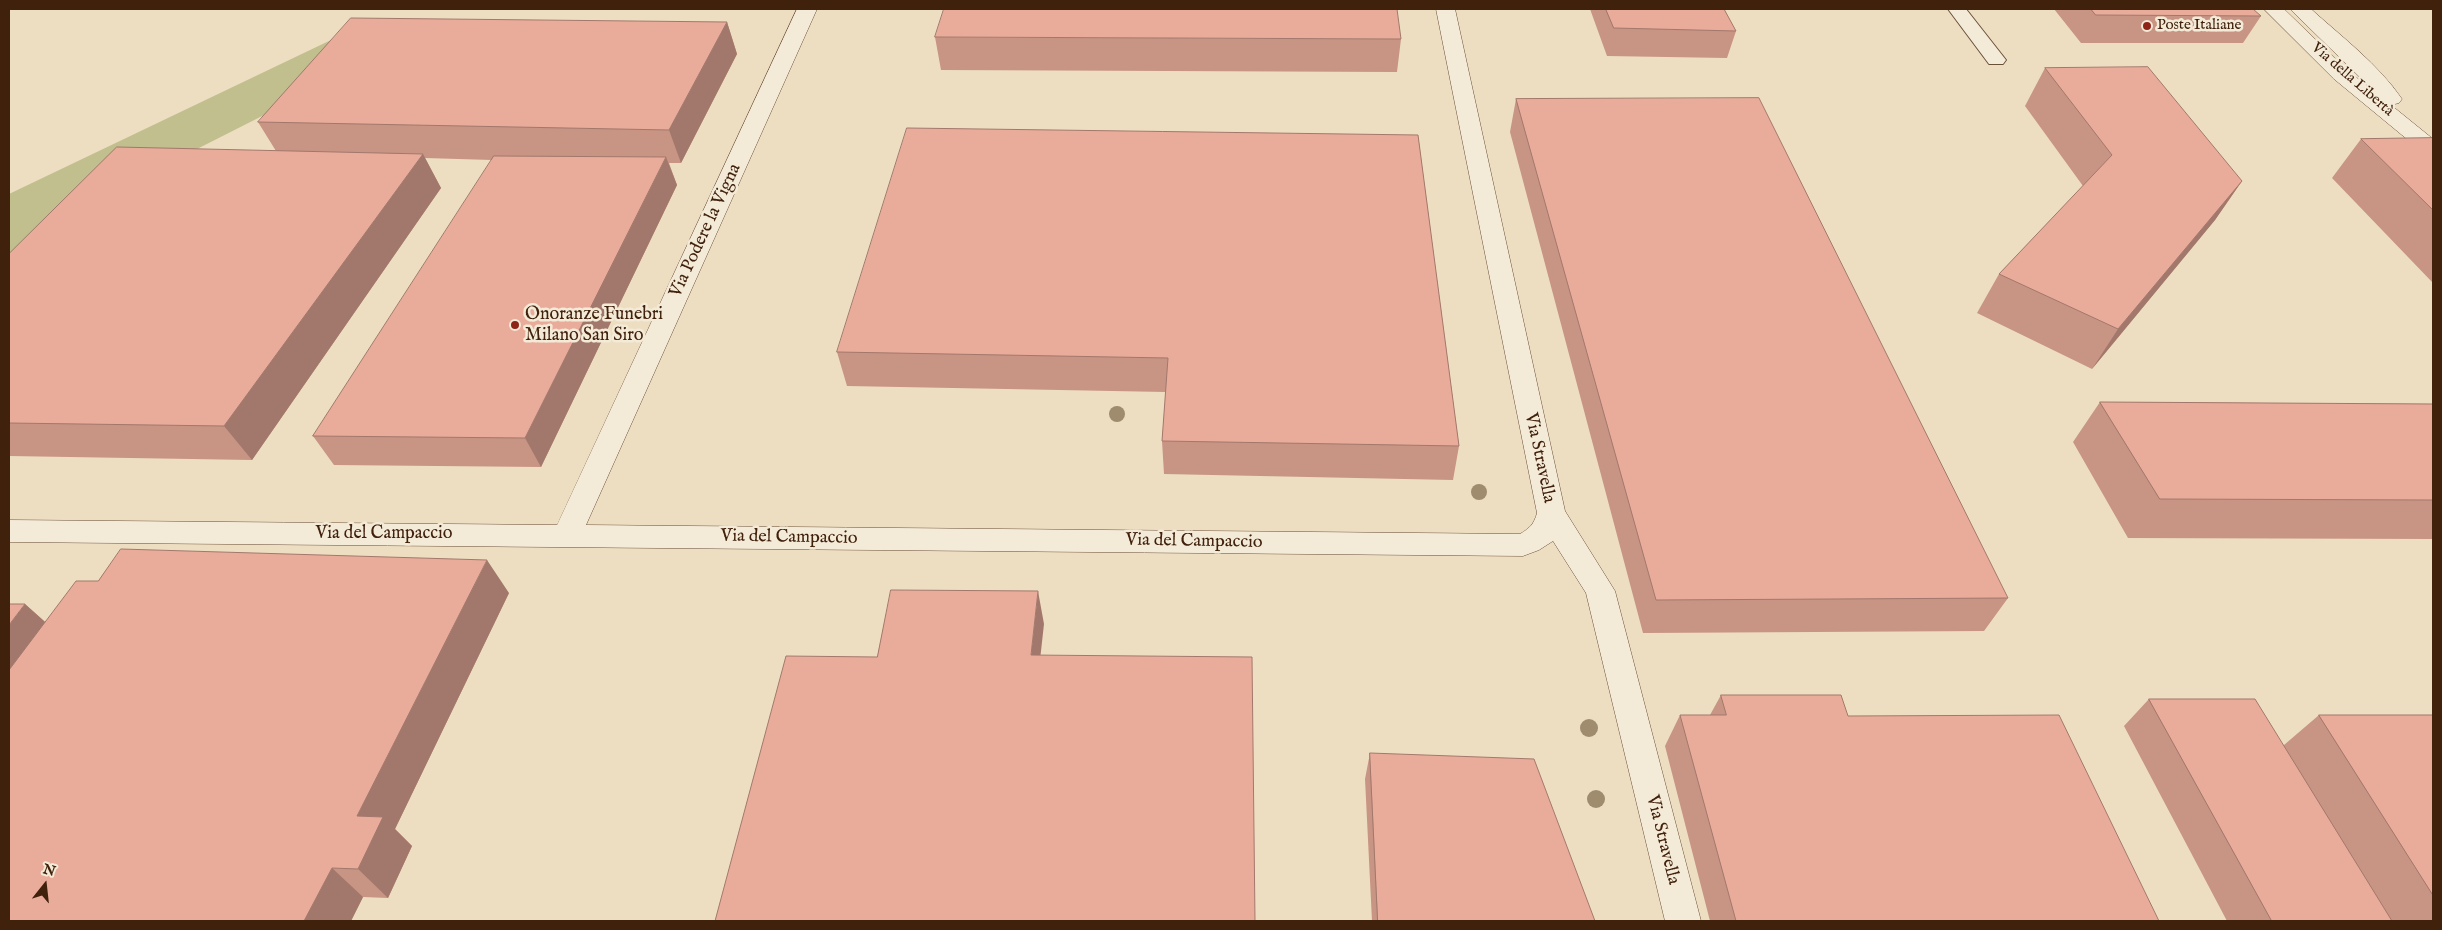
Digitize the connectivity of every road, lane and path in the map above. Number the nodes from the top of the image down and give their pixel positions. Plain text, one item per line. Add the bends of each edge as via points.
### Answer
1 (807, 9) edge
2 (1446, 9) edge
3 (1957, 9) edge
4 (2273, 9) edge
5 (2300, 9) edge
6 (1996, 60) dead end
7 (2433, 145) edge
8 (2433, 149) edge
9 (1551, 513) junction
10 (9, 530) edge
11 (567, 535) junction
12 (1682, 921) edge

1 - 11 street, Via Podere la Vigna
2 - 9 street, Via Stravella
3 - 6 lane
4 - 8 street, Via della Libertà via 2341,74
5 - 7 street, Via della Libertà via 2371,75
9 - 11 street, Via del Campaccio via 1549,527 1540,538 1523,544
9 - 12 street, Via Stravella via 1600,591
10 - 11 street, Via del Campaccio

